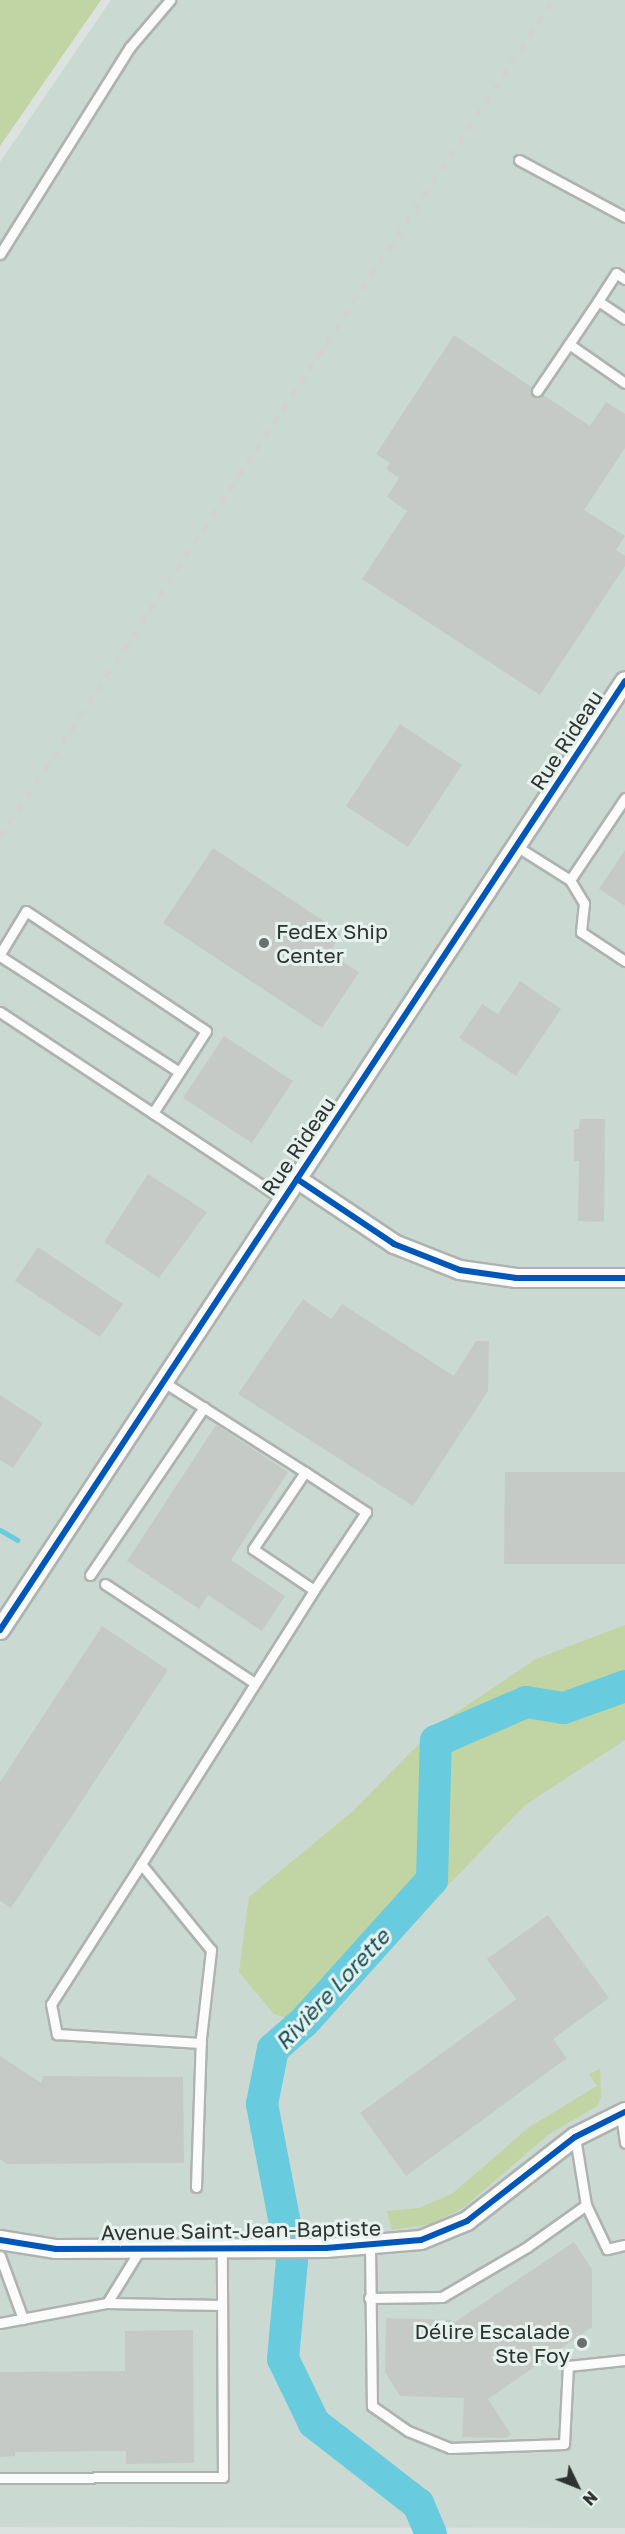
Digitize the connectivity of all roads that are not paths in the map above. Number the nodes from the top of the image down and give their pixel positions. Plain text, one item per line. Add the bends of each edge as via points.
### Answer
1 (170, 0) edge
2 (519, 160) dead end
3 (625, 217) edge
4 (0, 254) edge
5 (625, 279) edge
6 (598, 301) junction
7 (625, 319) edge
8 (569, 344) junction
9 (625, 383) edge
10 (537, 391) dead end
11 (625, 681) edge
12 (625, 798) edge
13 (516, 846) junction
14 (570, 880) junction
15 (0, 955) edge
16 (625, 961) edge
17 (0, 1012) edge
18 (179, 1072) junction
19 (153, 1113) junction
20 (297, 1179) junction
21 (283, 1199) junction
22 (625, 1278) edge
23 (162, 1381) junction
24 (204, 1407) junction
25 (305, 1472) junction
26 (90, 1575) dead end
27 (105, 1584) dead end
28 (314, 1590) junction
29 (0, 1630) edge
30 (253, 1682) junction
31 (141, 1864) junction
32 (201, 2043) junction
33 (623, 2113) edge
34 (575, 2137) junction
35 (625, 2143) edge
36 (196, 2187) dead end
37 (586, 2205) junction
38 (0, 2240) edge
39 (625, 2245) edge
40 (370, 2246) junction
41 (141, 2248) junction
42 (222, 2248) junction
43 (0, 2256) edge
44 (369, 2298) junction
45 (107, 2303) junction
46 (222, 2305) junction
47 (23, 2319) junction
48 (0, 2323) edge
49 (625, 2360) edge
50 (0, 2478) edge

1 - 4 lane via 129,47
2 - 3 lane
5 - 6 lane via 616,273
6 - 7 lane
6 - 8 lane
8 - 9 lane
8 - 10 lane
11 - 13 street, Rue Rideau
12 - 14 lane
13 - 14 lane
13 - 20 street, Rue Rideau
14 - 16 lane via 584,903 580,932
15 - 18 lane
15 - 18 lane via 26,911 206,1031
17 - 19 lane
18 - 19 lane
19 - 21 lane
20 - 21 street, Rue Rideau
20 - 22 street via 394,1244 460,1270 516,1278
21 - 23 street, Rue Rideau
23 - 24 lane
23 - 29 street, Rue Rideau
24 - 25 lane
24 - 26 lane
25 - 28 lane via 253,1549
25 - 28 lane via 366,1512
27 - 30 lane
28 - 30 lane
30 - 31 lane
31 - 32 lane via 211,1950
31 - 32 lane via 51,2004 57,2034
32 - 36 lane
33 - 34 street, Avenue Saint-Jean-Baptiste
33 - 35 lane
34 - 37 lane
34 - 40 street, Avenue Saint-Jean-Baptiste via 467,2221 421,2240
37 - 39 lane via 606,2248
37 - 44 lane via 527,2247 442,2297
38 - 41 street, Avenue Saint-Jean-Baptiste via 56,2249
40 - 42 street, Avenue Saint-Jean-Baptiste
40 - 44 lane
41 - 42 street, Avenue Saint-Jean-Baptiste
41 - 45 lane
42 - 46 lane
43 - 47 lane
44 - 49 lane via 372,2406 408,2431 450,2448 564,2444 568,2366
45 - 46 lane
45 - 47 lane
46 - 50 lane via 223,2477
47 - 48 lane

